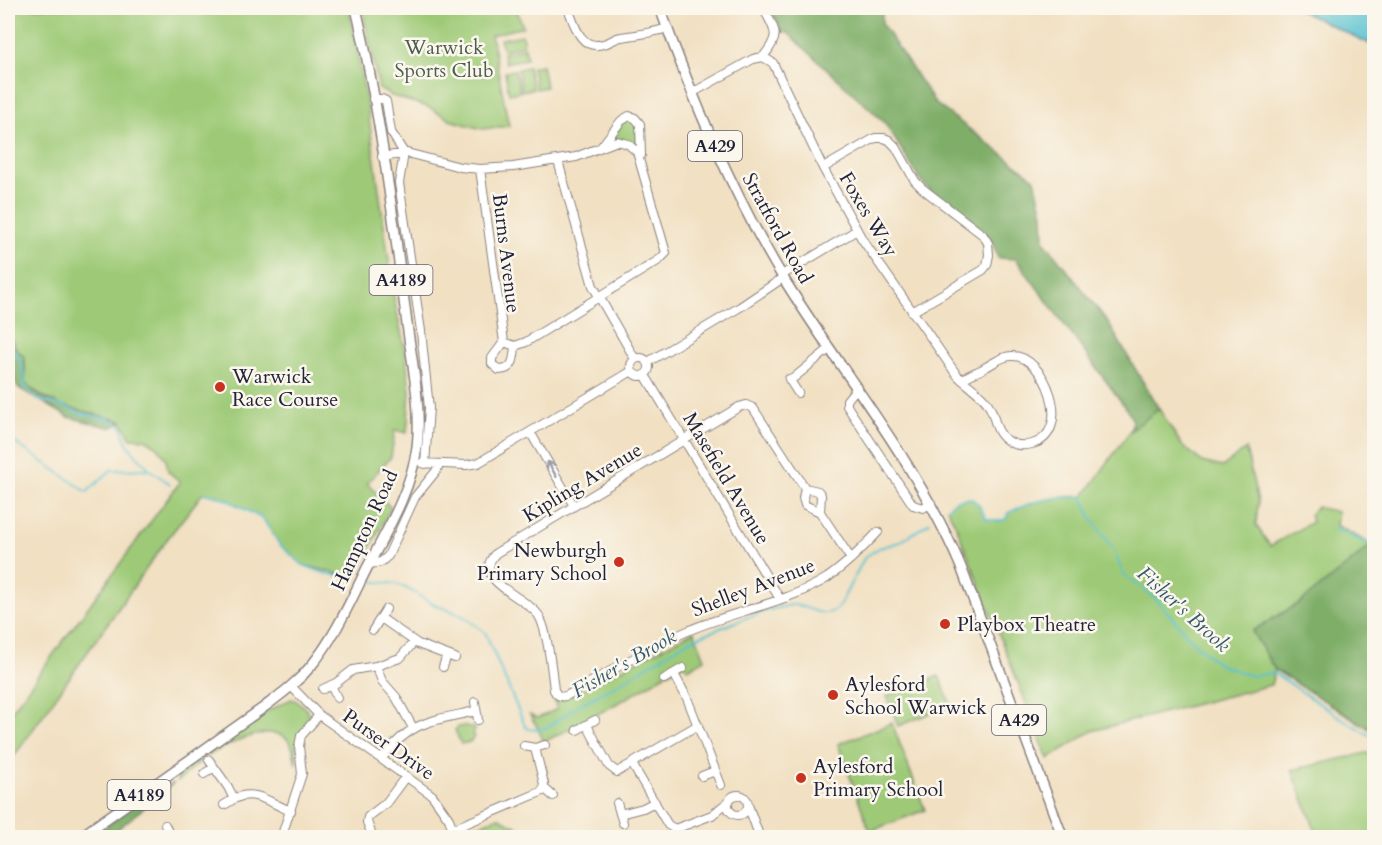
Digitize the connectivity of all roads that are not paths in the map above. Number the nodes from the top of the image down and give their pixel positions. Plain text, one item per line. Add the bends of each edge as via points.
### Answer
1 (356, 8) edge
2 (568, 8) edge
3 (660, 8) edge
4 (763, 8) edge
5 (668, 28) junction
6 (763, 57) junction
7 (692, 93) junction
8 (373, 99) junction
9 (600, 148) junction
10 (404, 153) junction
11 (382, 157) junction
12 (558, 160) junction
13 (642, 163) junction
14 (823, 168) junction
15 (480, 169) junction
16 (856, 230) junction
17 (783, 276) junction
18 (598, 297) junction
19 (912, 312) junction
20 (504, 342) junction
21 (515, 346) junction
22 (829, 349) junction
23 (635, 359) junction
24 (648, 362) junction
25 (632, 371) junction
26 (645, 375) junction
27 (962, 380) junction
28 (856, 388) junction
29 (798, 393) dead end
30 (530, 432) junction
31 (684, 440) junction
32 (414, 462) junction
33 (425, 464) junction
34 (439, 464) junction
35 (805, 488) junction
36 (931, 502) junction
37 (574, 506) junction
38 (820, 512) junction
39 (878, 532) dead end
40 (851, 559) junction
41 (370, 564) junction
42 (780, 599) junction
43 (386, 609) dead end
44 (381, 618) junction
45 (373, 630) dead end
46 (414, 642) junction
47 (447, 655) junction
48 (455, 658) dead end
49 (376, 666) junction
50 (443, 667) dead end
51 (683, 668) dead end
52 (674, 674) junction
53 (664, 679) dead end
54 (331, 685) junction
55 (291, 686) junction
56 (323, 689) dead end
57 (568, 695) joint
58 (337, 698) dead end
59 (475, 702) dead end
60 (476, 711) junction
61 (319, 715) junction
62 (478, 720) dead end
63 (595, 720) dead end
64 (587, 725) junction
65 (698, 725) junction
66 (413, 728) junction
67 (577, 730) dead end
68 (545, 745) dead end
69 (524, 746) dead end
70 (536, 748) junction
71 (382, 758) junction
72 (632, 764) junction
73 (716, 771) junction
74 (204, 774) dead end
75 (406, 776) junction
76 (702, 776) dead end
77 (721, 785) dead end
78 (545, 789) junction
79 (554, 796) dead end
80 (234, 799) junction
81 (729, 801) junction
82 (617, 802) dead end
83 (655, 802) junction
84 (224, 805) dead end
85 (748, 805) junction
86 (291, 811) junction
87 (620, 814) junction
88 (735, 814) junction
89 (712, 815) junction
90 (623, 823) dead end
91 (165, 825) dead end
92 (454, 833) edge
93 (758, 834) edge
94 (167, 836) edge
95 (79, 837) edge
96 (281, 837) edge
97 (373, 837) edge
98 (1063, 837) edge

1 - 8 main road, Hampton Road / A4189
2 - 5 street via 579,36 591,44 602,45 616,38
3 - 5 main road, Stratford Road / A429
4 - 6 street via 776,34 774,44
5 - 7 main road, Stratford Road / A429
6 - 7 street
6 - 14 street, Foxes Way via 773,63
7 - 17 main road, Stratford Road / A429 via 737,192
8 - 10 street via 386,101 391,132
8 - 11 main road, Hampton Road / A4189
9 - 12 street
9 - 13 street via 617,141 628,144
9 - 13 street via 621,121 629,116 635,118 640,124
10 - 11 street
10 - 15 street via 460,168
10 - 33 street, Hampton Road via 399,183 428,399
11 - 32 main road, Hampton Road / A4189 via 416,404
12 - 15 street
12 - 18 street
13 - 18 street via 666,253
14 - 16 street, Foxes Way
14 - 19 street via 875,138 887,139 896,147 915,181 985,238 990,255 983,270
15 - 20 street, Burns Avenue
16 - 17 street
16 - 19 street, Foxes Way
17 - 22 main road, Stratford Road / A429
17 - 24 street via 740,307
18 - 21 street
18 - 23 street
19 - 27 street, Foxes Way
20 - 21 street
20 - 21 street via 492,358 492,364 499,370 512,365
22 - 28 main road, Stratford Road / A429
22 - 29 street via 789,379
23 - 24 street
23 - 25 street
24 - 26 street
25 - 26 street
25 - 30 street
26 - 31 street, Masefield Avenue
27 - 27 street, Foxes Way via 1005,357 1023,358 1036,370 1050,395 1054,411 1050,430 1039,442 1029,445 1007,441 997,430 987,402
28 - 36 main road, Stratford Road / A429
28 - 36 street via 847,400 848,406 913,505 920,508
30 - 34 street via 478,463
37 -> 30 street
31 - 35 street, Kipling Avenue via 739,407 750,406
31 - 37 street, Kipling Avenue
31 - 42 street, Masefield Avenue
32 - 33 street
32 - 41 main road, Hampton Road / A4189 via 404,494
33 - 34 street
34 - 41 street via 415,497 388,556
35 - 38 street via 804,504
35 - 38 street via 821,495
36 - 98 main road, Stratford Road / A429 via 961,567
37 - 57 street, Kipling Avenue via 496,553 489,564 492,578 539,616 554,690 559,696
38 - 40 street
39 - 40 street, Shelley Avenue
40 - 42 street, Shelley Avenue via 825,579
41 - 55 main road, Hampton Road / A4189 via 328,644
42 - 57 street, Shelley Avenue via 687,631
43 - 44 street
44 - 45 street
44 - 46 street
46 - 47 street
46 - 49 street via 400,658
47 - 48 street
47 - 50 street
49 - 54 street via 353,670
49 - 66 street
51 - 52 street
52 - 53 street
52 - 65 street
54 - 56 street
54 - 58 street
55 - 61 street, Purser Drive
55 - 95 main road, Hampton Road / A4189
59 - 60 street
60 - 62 street
60 - 66 street
61 - 71 street, Purser Drive
61 - 86 street via 299,746 302,774
63 - 64 street
64 - 67 street
64 - 72 street via 611,769 619,771
65 - 72 street
65 - 73 street
66 - 71 street via 397,739
68 - 70 street
69 - 70 street
70 - 78 street
71 - 75 street, Purser Drive
72 - 83 street
73 - 76 street
73 - 77 street
74 - 80 street via 212,763
75 - 92 street, Purser Drive via 432,795 446,813
75 - 97 street via 386,803 368,817
78 - 79 street
78 - 92 street
80 - 84 street
80 - 86 street via 255,794
81 - 85 street via 741,795
81 - 88 street
81 - 89 street
82 - 87 street
83 - 87 street
83 - 89 street via 668,825 675,829
85 - 88 street via 745,812
85 - 93 street
86 - 96 street
87 - 90 street
88 - 89 street
88 - 93 street via 748,820
91 - 94 street

